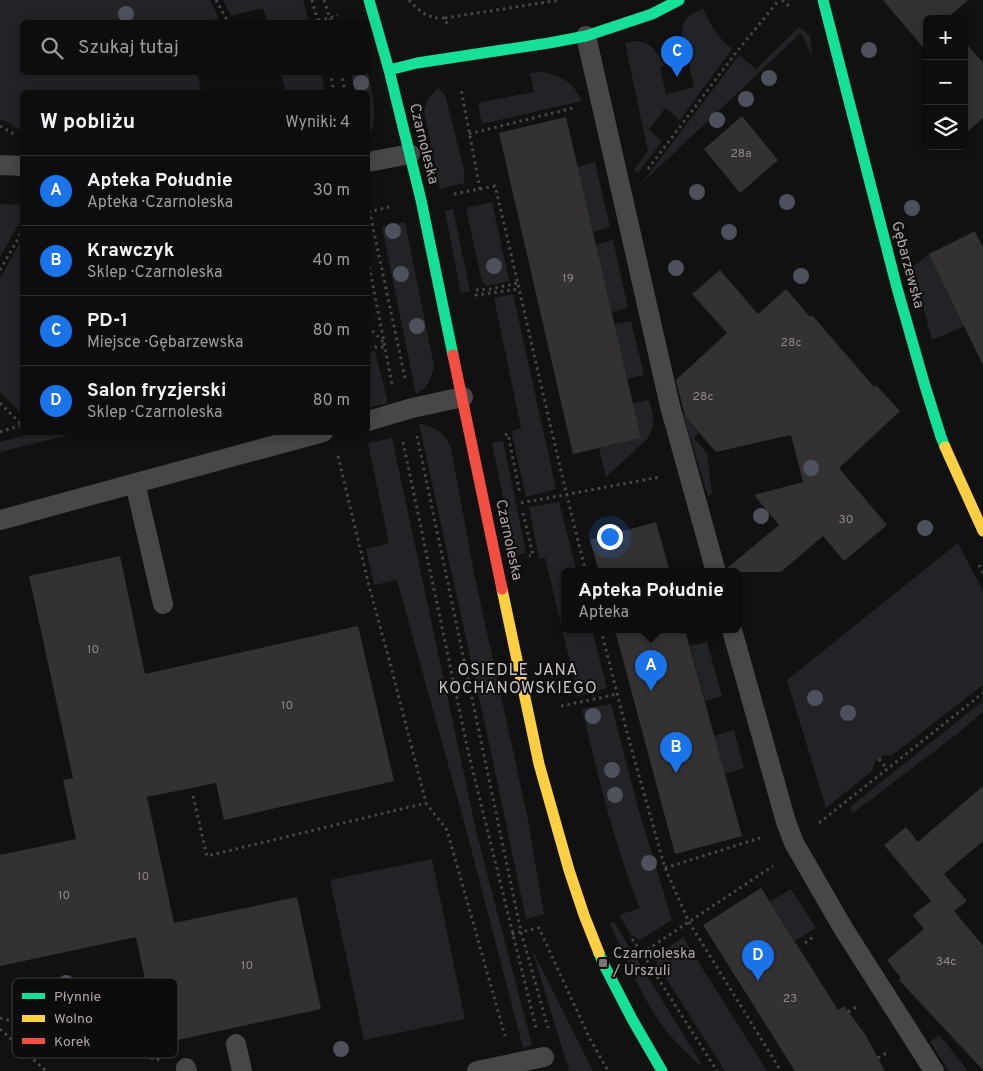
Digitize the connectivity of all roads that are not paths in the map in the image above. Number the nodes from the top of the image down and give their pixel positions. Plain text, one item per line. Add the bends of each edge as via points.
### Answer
1 (369, 0) edge
2 (679, 0) edge
3 (823, 0) edge
4 (586, 36) junction
5 (389, 70) junction
6 (410, 154) junction
7 (370, 162) edge
8 (0, 165) edge
9 (20, 166) edge
10 (463, 397) junction
11 (370, 420) edge
12 (312, 435) edge
13 (135, 483) junction
14 (0, 520) edge
15 (983, 531) edge
16 (715, 568) edge
17 (163, 604) dead end
18 (733, 633) edge
19 (236, 1044) dead end
20 (544, 1057) road end
21 (242, 1071) edge
22 (477, 1071) edge
23 (662, 1071) edge
24 (934, 1071) edge

1 - 5 street, Czarnoleska
2 - 4 street via 652,14
3 - 15 street, Gębarzewska via 925,386 941,438
4 - 5 street
4 - 16 lane via 670,406
5 - 6 street, Czarnoleska
6 - 7 lane
6 - 10 street, Czarnoleska
8 - 9 lane
10 - 11 lane
10 - 23 street, Czarnoleska via 539,764 569,870 603,963
12 - 13 lane
13 - 14 lane
13 - 17 lane
18 - 24 lane via 794,843 842,928
19 - 21 lane
20 - 22 lane

